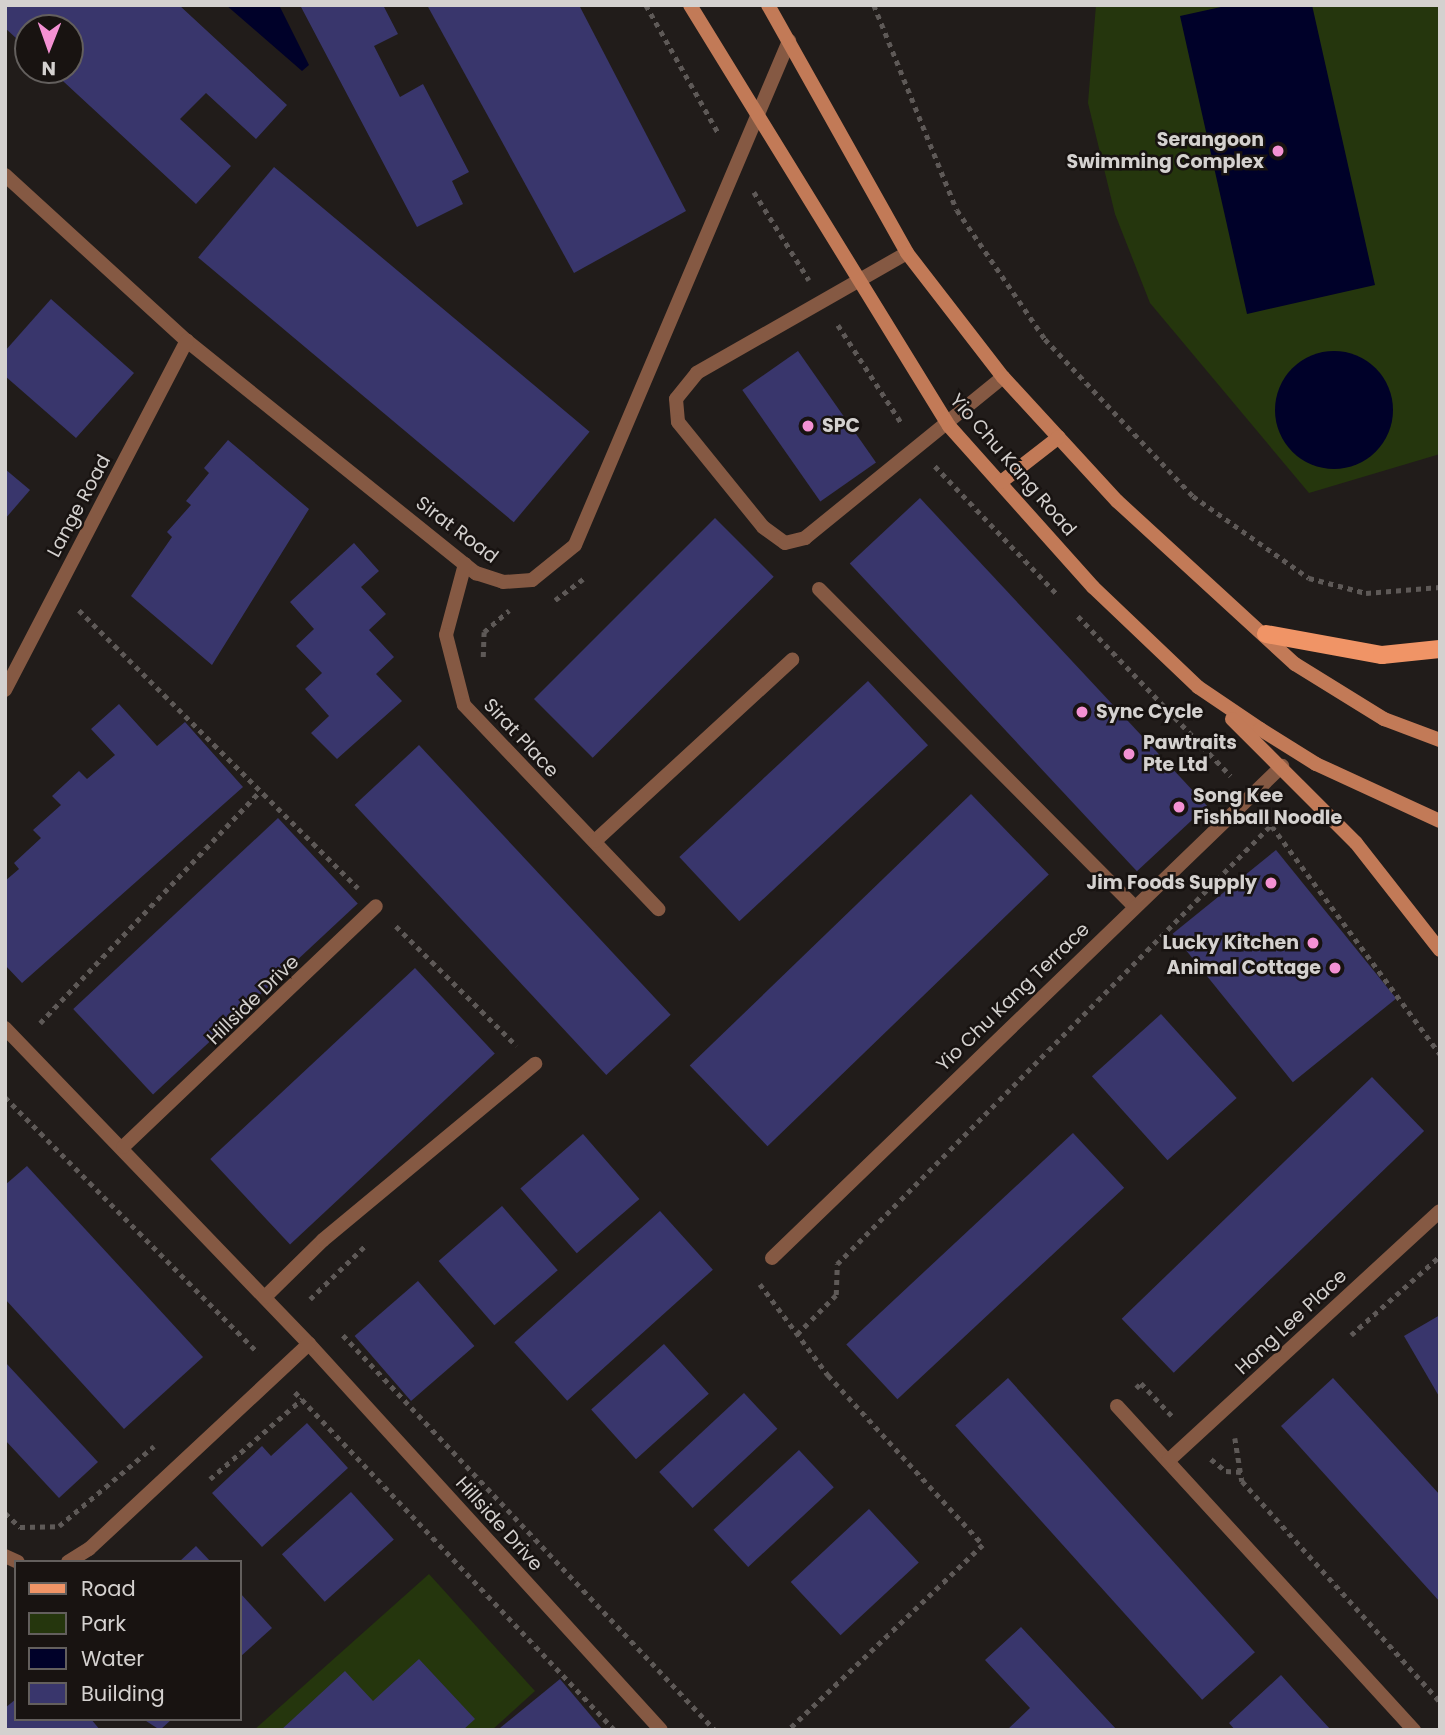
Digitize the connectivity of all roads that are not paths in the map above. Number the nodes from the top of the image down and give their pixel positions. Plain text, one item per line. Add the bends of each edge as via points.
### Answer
1 (690, 5) edge
2 (768, 5) edge
3 (789, 41) junction
4 (753, 115) junction
5 (5, 175) edge
6 (908, 253) junction
7 (855, 282) junction
8 (187, 341) junction
9 (1003, 377) junction
10 (949, 426) junction
11 (1059, 437) junction
12 (1002, 482) junction
13 (465, 564) junction
14 (819, 589) dead end
15 (1266, 634) junction
16 (1440, 649) edge
17 (792, 660) dead end
18 (1198, 687) junction
19 (5, 690) edge
20 (1440, 740) edge
21 (1282, 766) junction
22 (1440, 821) edge
23 (595, 841) junction
24 (376, 906) road end
25 (1134, 906) junction
26 (658, 909) dead end
27 (1440, 950) edge
28 (5, 1028) edge
29 (535, 1064) road end
30 (123, 1147) junction
31 (1440, 1211) edge
32 (772, 1258) road end
33 (265, 1297) junction
34 (309, 1344) junction
35 (1117, 1406) dead end
36 (1168, 1461) junction
37 (71, 1560) edge
38 (661, 1730) edge
39 (1414, 1730) edge

1 - 4 main road, Yio Chu Kang Road
2 - 3 main road
3 - 4 street, Sirat Road
3 - 6 main road
4 - 7 main road, Yio Chu Kang Road
4 - 13 street, Sirat Road via 575,544 532,580 489,579
5 - 8 street, Sirat Road
6 - 7 street
6 - 9 main road
7 - 10 main road, Yio Chu Kang Road
7 - 10 street via 697,373 676,399 678,422 762,527 785,543 804,538
8 - 13 street, Sirat Road
8 - 19 street, Lange Road
9 - 10 street
9 - 11 main road
10 - 12 main road, Yio Chu Kang Road
11 - 12 main road
11 - 15 main road via 1117,501
12 - 18 main road, Yio Chu Kang Road via 1093,587
13 - 23 street, Sirat Place via 446,635 454,685 479,727
14 - 25 street
15 - 16 main road via 1382,655
15 - 20 main road via 1338,694
17 - 23 street
18 - 21 main road
18 - 22 main road, Yio Chu Kang Road via 1316,764
21 - 25 street, Yio Chu Kang Terrace
21 - 27 main road via 1356,843
23 - 26 street, Sirat Place
24 - 30 street, Hillside Drive
25 - 32 street, Yio Chu Kang Terrace
28 - 30 street, Hillside Drive
29 - 33 street
30 - 33 street, Hillside Drive
31 - 36 street, Hong Lee Place
33 - 34 street, Hillside Drive
34 - 37 street via 89,1549
34 - 38 street, Hillside Drive
35 - 36 street
36 - 39 street

